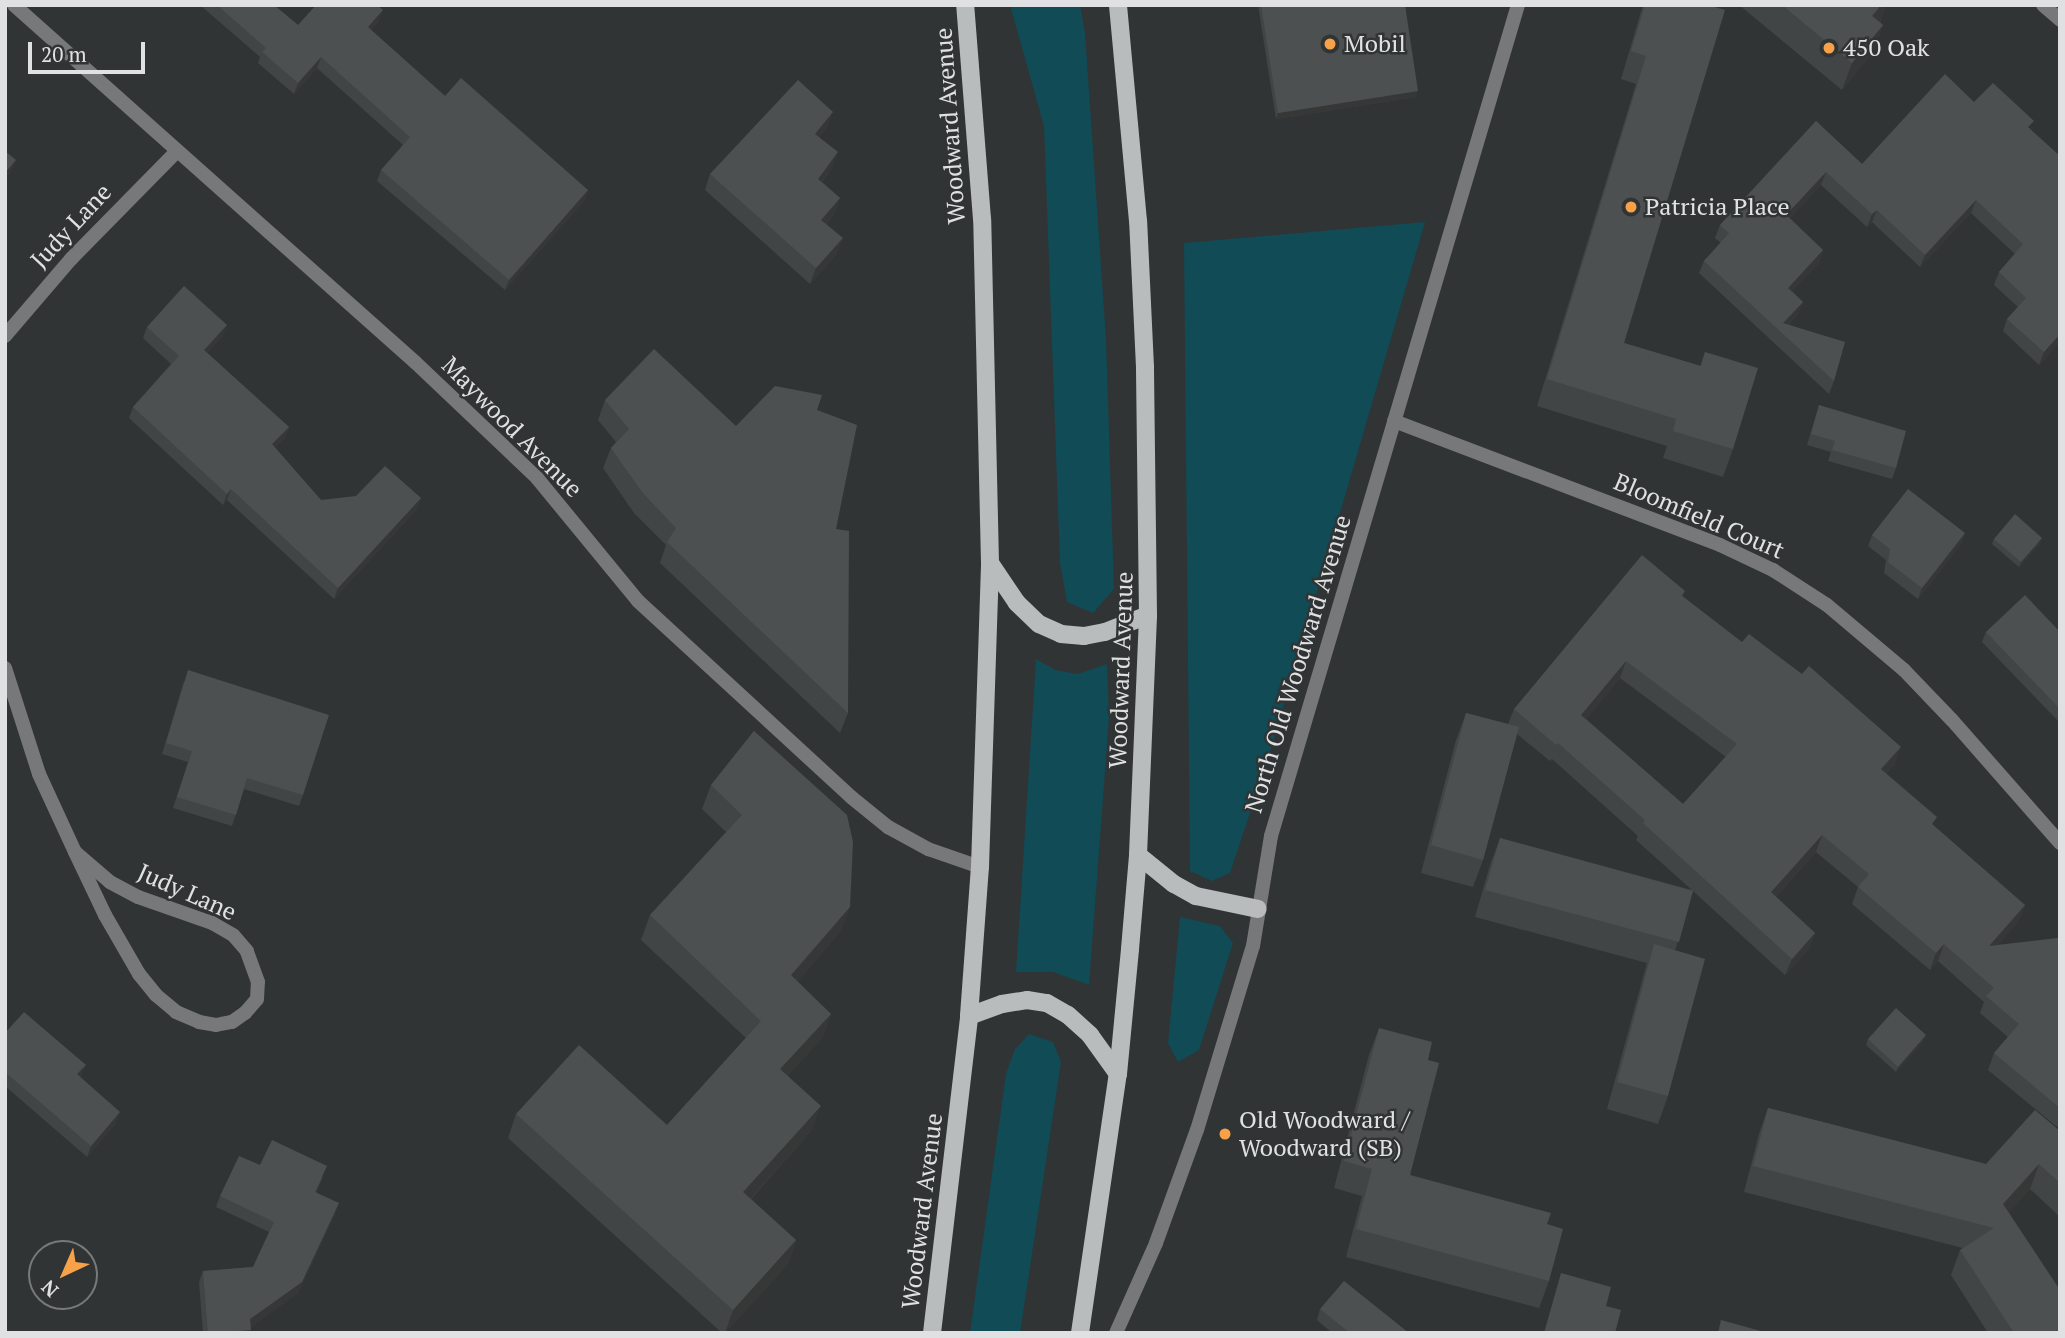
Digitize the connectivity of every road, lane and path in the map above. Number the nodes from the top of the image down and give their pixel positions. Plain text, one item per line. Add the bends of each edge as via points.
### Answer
1 (14, 5) edge
2 (965, 5) edge
3 (1118, 5) edge
4 (1518, 5) edge
5 (2043, 5) edge
6 (2060, 20) edge
7 (176, 152) junction
8 (5, 336) edge
9 (1394, 421) junction
10 (990, 563) junction
11 (1148, 615) junction
12 (5, 668) edge
13 (2060, 843) edge
14 (75, 852) junction
15 (1138, 855) junction
16 (980, 867) junction
17 (1258, 909) junction
18 (969, 1016) junction
19 (1118, 1074) junction
20 (932, 1333) edge
21 (1080, 1333) edge
22 (1116, 1333) edge

1 - 7 street, Maywood Avenue
2 - 10 main road, Woodward Avenue via 982,219
3 - 11 main road, Woodward Avenue via 1138,221
4 - 9 street, North Old Woodward Avenue
5 - 6 street
7 - 8 street, Judy Lane via 80,249
7 - 16 street, Maywood Avenue via 317,273 516,459 638,601 841,788 888,827 928,849
9 - 13 street, Bloomfield Court via 1720,545 1773,570 1827,605 1904,670
9 - 17 street, North Old Woodward Avenue via 1271,836
10 - 11 main road via 1017,603 1039,624 1061,635 1105,632
10 - 16 main road, Woodward Avenue
11 - 15 main road, Woodward Avenue
12 - 14 street, Judy Lane via 39,774
14 - 14 street, Judy Lane via 110,882 138,897 233,935 247,951 258,982 257,999 245,1013 232,1022 199,1022 176,1012 156,995 122,948
15 - 17 main road via 1196,896
15 - 19 main road, Woodward Avenue
16 - 18 main road, Woodward Avenue
17 - 22 street, North Old Woodward Avenue via 1253,946 1197,1130 1156,1243
18 - 19 main road via 1002,1004 1047,1003 1068,1014 1090,1035
18 - 20 main road, Woodward Avenue
19 - 21 main road, Woodward Avenue

